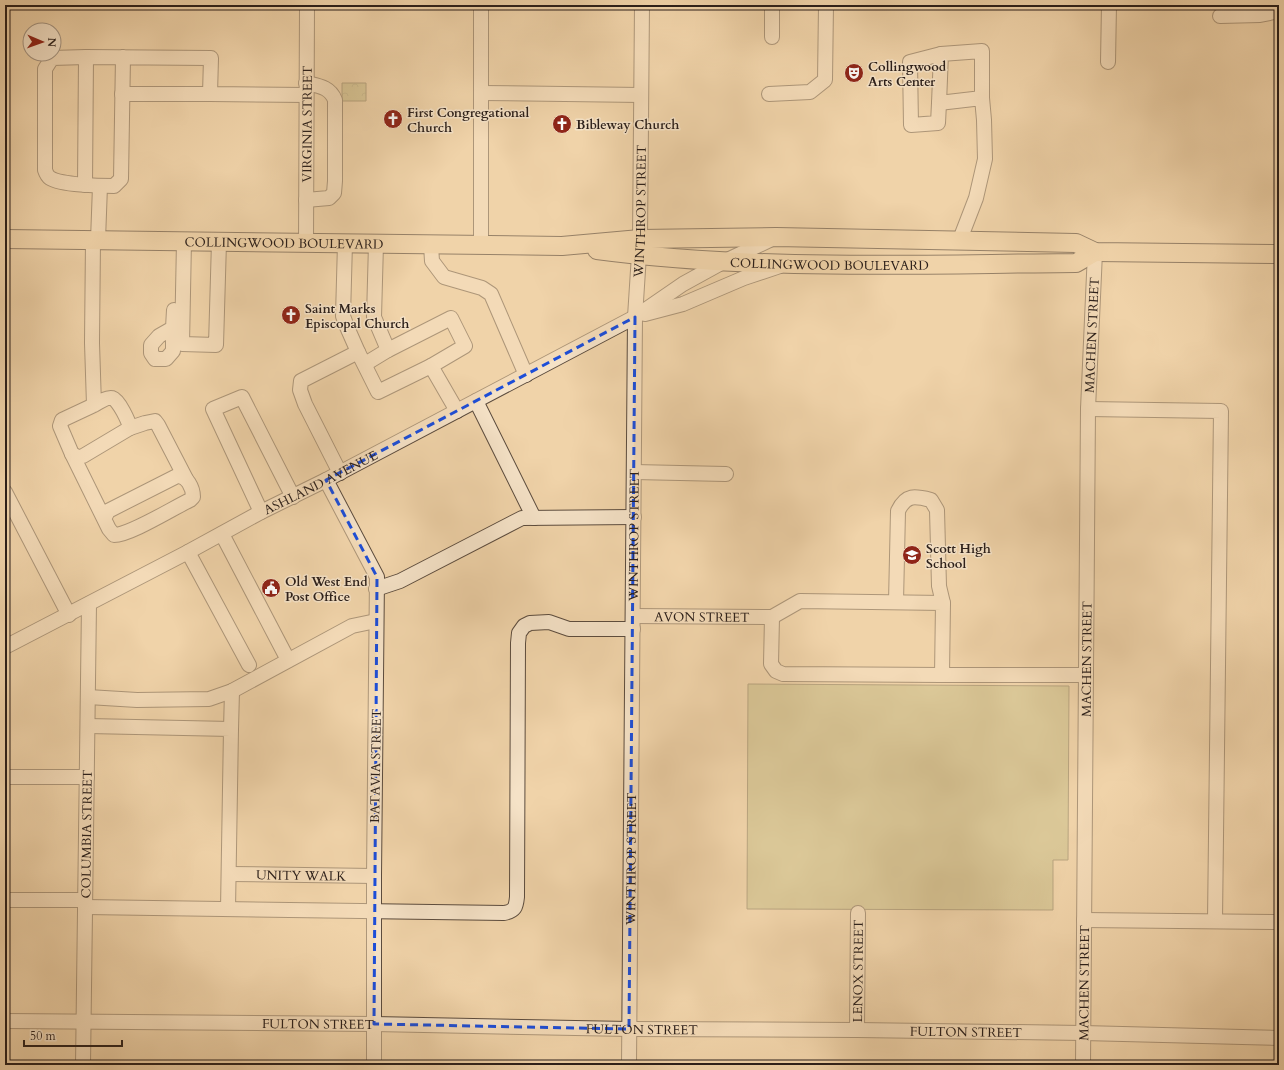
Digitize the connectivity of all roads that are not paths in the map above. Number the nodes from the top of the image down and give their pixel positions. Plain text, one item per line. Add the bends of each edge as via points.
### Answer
1 (307, 5) edge
2 (481, 5) edge
3 (642, 5) edge
4 (772, 5) edge
5 (826, 5) edge
6 (1109, 5) edge
7 (1279, 11) edge
8 (1220, 16) dead end
9 (772, 37) dead end
10 (941, 54) junction
11 (86, 57) junction
12 (123, 57) junction
13 (1108, 62) dead end
14 (306, 89) junction
15 (481, 93) junction
16 (122, 94) junction
17 (210, 94) junction
18 (769, 94) dead end
19 (641, 95) junction
20 (982, 98) junction
21 (939, 103) junction
22 (85, 185) junction
23 (100, 186) junction
24 (306, 200) junction
25 (776, 238) junction
26 (5, 239) edge
27 (95, 240) junction
28 (180, 241) junction
29 (219, 242) junction
30 (959, 242) junction
31 (306, 243) junction
32 (345, 243) junction
33 (376, 244) junction
34 (431, 245) junction
35 (480, 246) junction
36 (639, 247) junction
37 (1095, 252) junction
38 (1279, 254) edge
39 (723, 262) junction
40 (950, 263) junction
41 (785, 264) junction
42 (635, 317) junction
43 (173, 328) dead end
44 (388, 350) junction
45 (361, 358) junction
46 (431, 366) junction
47 (526, 375) junction
48 (476, 401) junction
49 (94, 405) junction
50 (1088, 409) junction
51 (457, 411) junction
52 (130, 428) junction
53 (72, 454) junction
54 (634, 472) junction
55 (340, 473) junction
56 (726, 474) dead end
57 (186, 479) junction
58 (326, 480) junction
59 (5, 492) edge
60 (293, 497) junction
61 (261, 512) junction
62 (634, 517) junction
63 (104, 518) junction
64 (534, 518) junction
65 (222, 534) junction
66 (188, 552) junction
67 (376, 589) junction
68 (896, 602) junction
69 (943, 603) junction
70 (89, 604) junction
71 (68, 615) junction
72 (772, 617) junction
73 (376, 621) junction
74 (633, 622) junction
75 (5, 647) edge
76 (288, 660) junction
77 (249, 665) dead end
78 (942, 675) junction
79 (1086, 675) junction
80 (232, 691) junction
81 (88, 697) junction
82 (88, 726) junction
83 (231, 729) junction
84 (5, 777) edge
85 (87, 777) junction
86 (229, 874) junction
87 (374, 876) junction
88 (5, 900) edge
89 (85, 904) junction
90 (228, 909) junction
91 (374, 911) junction
92 (858, 913) dead end
93 (1084, 920) junction
94 (1215, 921) junction
95 (1279, 922) edge
96 (5, 1021) edge
97 (84, 1023) junction
98 (374, 1024) junction
99 (629, 1029) junction
100 (858, 1030) junction
101 (1083, 1033) junction
102 (1279, 1038) edge
103 (83, 1065) edge
104 (374, 1065) edge
105 (629, 1065) edge
106 (1083, 1065) edge

1 - 14 street, VIRGINIA STREET
2 - 15 street
3 - 19 street, WINTHROP STREET
4 - 9 street
5 - 18 street via 825,80 810,92
6 - 13 street
7 - 8 street via 1260,15
10 - 20 street via 982,51
10 - 21 street
10 - 21 street via 910,62 911,124 938,123
11 - 12 street
11 - 22 street
11 - 22 street via 52,58 45,69 47,176
12 - 16 street
12 - 17 street via 211,58
14 - 17 street
14 - 24 street, VIRGINIA STREET
14 - 24 street via 322,87 330,91 335,100 334,193 329,198
15 - 19 street
15 - 35 street
16 - 17 street
16 - 23 street via 121,179 114,186
19 - 36 street, WINTHROP STREET
20 - 21 street
20 - 30 street via 985,159 976,198
22 - 23 street
23 - 27 street
24 - 31 street, VIRGINIA STREET
25 - 30 main road, COLLINGWOOD BOULEVARD
25 - 36 main road, COLLINGWOOD BOULEVARD
25 - 39 street, ASHLAND AVENUE
26 - 27 main road, COLLINGWOOD BOULEVARD
27 - 28 main road, COLLINGWOOD BOULEVARD
27 - 49 street via 92,342
28 - 29 main road, COLLINGWOOD BOULEVARD
28 - 29 street via 182,344 216,345
28 - 43 street
29 - 31 main road, COLLINGWOOD BOULEVARD
30 - 37 main road, COLLINGWOOD BOULEVARD via 1076,243
30 - 40 main road
31 - 32 main road, COLLINGWOOD BOULEVARD
32 - 33 main road, COLLINGWOOD BOULEVARD
32 - 45 street via 343,316
33 - 34 main road, COLLINGWOOD BOULEVARD
33 - 44 street via 374,317
34 - 35 main road, COLLINGWOOD BOULEVARD
34 - 47 street via 432,262 444,277 482,288 491,294
35 - 36 main road, COLLINGWOOD BOULEVARD
36 - 39 main road, COLLINGWOOD BOULEVARD
36 - 42 street, WINTHROP STREET
37 - 38 main road, COLLINGWOOD BOULEVARD
37 - 40 main road, COLLINGWOOD BOULEVARD via 1076,262
37 - 50 street, MACHEN STREET
39 - 41 main road, COLLINGWOOD BOULEVARD
39 - 42 street, ASHLAND AVENUE via 682,284
40 - 41 main road, COLLINGWOOD BOULEVARD
41 - 42 street, ASHLAND AVENUE via 683,304
42 - 47 street, ASHLAND AVENUE
42 - 54 street, WINTHROP STREET
44 - 45 street
44 - 46 street via 451,318 465,346
45 - 46 street via 378,392
45 - 55 street via 301,381 300,390 304,404
46 - 51 street
47 - 48 street, ASHLAND AVENUE
48 - 51 street, ASHLAND AVENUE
48 - 64 street
49 - 52 street via 108,398 117,400
49 - 53 street via 62,420 60,426
50 - 79 street, MACHEN STREET
50 - 94 street via 1221,411
51 - 55 street, ASHLAND AVENUE
52 - 53 street via 83,456
52 - 57 street via 155,421
53 - 63 street
54 - 56 street
54 - 62 street, WINTHROP STREET
55 - 58 street, ASHLAND AVENUE
57 - 63 street via 177,476 108,511
57 - 63 street via 193,492 190,500 137,527 114,535
58 - 60 street, ASHLAND AVENUE
58 - 67 street, BATAVIA STREET via 377,577
59 - 71 street
60 - 61 street, ASHLAND AVENUE
60 - 61 street via 242,396 213,409
61 - 65 street, ASHLAND AVENUE
62 - 64 street
62 - 74 street, WINTHROP STREET
64 - 67 street via 522,518 400,581
65 - 66 street, ASHLAND AVENUE
65 - 76 street
66 - 70 street, ASHLAND AVENUE
66 - 77 street
67 - 73 street, BATAVIA STREET
68 - 69 street
68 - 69 street via 898,511 907,498 921,498 931,500 937,510 939,586
68 - 72 street via 800,601
69 - 78 street
70 - 71 street, ASHLAND AVENUE
70 - 81 street, COLUMBIA STREET
71 - 75 street, ASHLAND AVENUE
72 - 74 street, AVON STREET
72 - 78 street via 771,664 776,671 783,674
73 - 76 street via 352,626
73 - 87 street, BATAVIA STREET
74 - 91 street, AVON STREET via 569,629 549,622 539,622 524,626 519,633 517,897 516,906 512,911
74 - 99 street, WINTHROP STREET
76 - 80 street
78 - 79 street
79 - 93 street, MACHEN STREET
80 - 81 street via 209,699 137,700
80 - 83 street
81 - 82 street, COLUMBIA STREET
82 - 83 street
82 - 85 street, COLUMBIA STREET
83 - 86 street
84 - 85 street
85 - 89 street, COLUMBIA STREET
86 - 87 street, UNITY WALK
86 - 90 street
87 - 91 street, BATAVIA STREET
88 - 89 street
89 - 90 street
89 - 97 street, COLUMBIA STREET
90 - 91 street
91 - 98 street, BATAVIA STREET
92 - 100 street, LENOX STREET
93 - 94 street
93 - 101 street, MACHEN STREET
94 - 95 street
96 - 97 street, FULTON STREET
97 - 98 street, FULTON STREET
97 - 103 street, COLUMBIA STREET
98 - 99 street, FULTON STREET
98 - 104 street, BATAVIA STREET
99 - 100 street, FULTON STREET
99 - 105 street, WINTHROP STREET
100 - 101 street, FULTON STREET
101 - 102 street, FULTON STREET
101 - 106 street, MACHEN STREET

